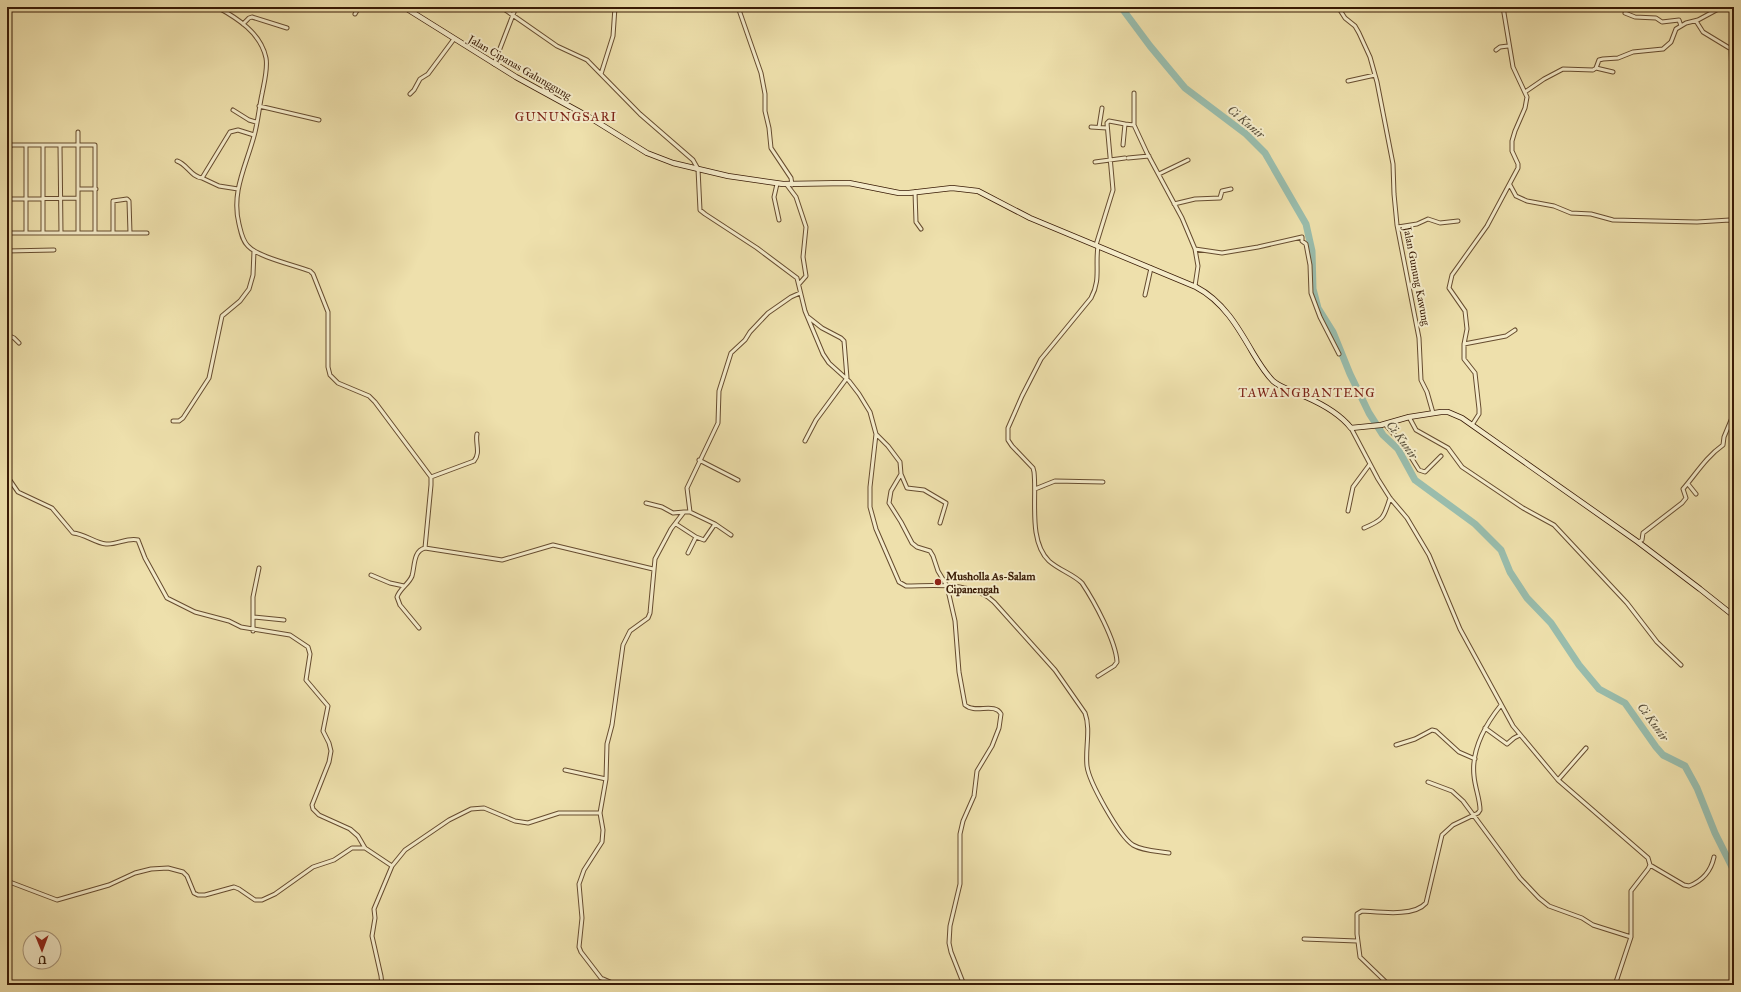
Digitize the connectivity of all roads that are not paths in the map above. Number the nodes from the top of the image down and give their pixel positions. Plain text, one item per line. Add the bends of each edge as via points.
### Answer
1 (217, 7) edge
2 (359, 7) edge
3 (404, 7) edge
4 (501, 7) edge
5 (516, 7) edge
6 (616, 7) edge
7 (738, 7) edge
8 (1338, 7) edge
9 (1503, 7) edge
10 (1722, 7) edge
11 (1625, 13) dead end
12 (355, 14) dead end
13 (513, 15) junction
14 (1696, 21) junction
15 (243, 24) junction
16 (1681, 26) junction
17 (287, 28) dead end
18 (454, 39) junction
19 (1508, 46) junction
20 (1496, 50) dead end
21 (494, 64) junction
22 (1596, 68) junction
23 (1613, 72) dead end
24 (602, 74) junction
25 (1375, 75) junction
26 (1732, 75) dead end
27 (1348, 81) dead end
28 (1525, 92) junction
29 (1134, 93) dead end
30 (410, 94) dead end
31 (259, 106) junction
32 (1102, 108) dead end
33 (233, 110) dead end
34 (319, 120) dead end
35 (256, 122) junction
36 (1125, 124) junction
37 (1134, 125) junction
38 (1091, 127) dead end
39 (1099, 127) junction
40 (1107, 128) junction
41 (78, 132) dead end
42 (254, 135) junction
43 (8, 145) edge
44 (26, 145) junction
45 (78, 145) junction
46 (1123, 145) dead end
47 (43, 146) junction
48 (60, 146) junction
49 (1148, 156) junction
50 (1111, 160) junction
51 (1188, 160) dead end
52 (176, 161) dead end
53 (1095, 162) dead end
54 (696, 169) junction
55 (1159, 174) junction
56 (202, 178) junction
57 (777, 184) junction
58 (790, 185) junction
59 (1510, 185) junction
60 (78, 189) junction
61 (96, 189) junction
62 (1231, 189) dead end
63 (238, 190) junction
64 (915, 192) junction
65 (78, 198) junction
66 (8, 199) edge
67 (26, 199) junction
68 (43, 199) junction
69 (60, 199) junction
70 (1174, 204) junction
71 (779, 220) dead end
72 (1458, 221) dead end
73 (1734, 222) edge
74 (1398, 227) junction
75 (920, 229) dead end
76 (8, 233) junction
77 (26, 233) junction
78 (43, 233) junction
79 (61, 233) junction
80 (78, 233) junction
81 (95, 233) junction
82 (113, 233) junction
83 (130, 233) junction
84 (147, 233) dead end
85 (1097, 246) junction
86 (1195, 249) junction
87 (54, 250) dead end
88 (8, 251) edge
89 (254, 251) junction
90 (1152, 268) junction
91 (799, 284) junction
92 (1195, 286) junction
93 (800, 293) junction
94 (1145, 295) dead end
95 (807, 316) junction
96 (1516, 330) dead end
97 (7, 335) edge
98 (19, 342) dead end
99 (1464, 344) junction
100 (1339, 354) dead end
101 (847, 378) junction
102 (1433, 413) junction
103 (1734, 413) edge
104 (1409, 417) junction
105 (173, 421) dead end
106 (1383, 425) junction
107 (1472, 425) junction
108 (1351, 428) junction
109 (477, 434) dead end
110 (876, 434) junction
111 (805, 441) dead end
112 (1441, 456) dead end
113 (699, 460) junction
114 (1370, 464) junction
115 (901, 474) junction
116 (7, 476) edge
117 (431, 477) junction
118 (738, 480) dead end
119 (1104, 482) dead end
120 (1688, 484) junction
121 (1035, 489) junction
122 (1696, 494) dead end
123 (1390, 498) junction
124 (646, 503) dead end
125 (1348, 511) dead end
126 (684, 512) junction
127 (690, 512) junction
128 (940, 522) dead end
129 (676, 524) junction
130 (715, 524) junction
131 (1364, 528) dead end
132 (731, 535) dead end
133 (696, 536) junction
134 (1638, 542) junction
135 (425, 548) junction
136 (688, 553) dead end
137 (259, 568) dead end
138 (653, 569) junction
139 (370, 575) dead end
140 (404, 586) junction
141 (948, 587) junction
142 (1734, 616) edge
143 (253, 617) junction
144 (284, 620) dead end
145 (419, 628) dead end
146 (253, 630) junction
147 (1681, 665) dead end
148 (1098, 676) dead end
149 (1501, 704) junction
150 (1485, 728) junction
151 (1520, 735) junction
152 (1396, 746) dead end
153 (1586, 748) dead end
154 (1475, 759) junction
155 (565, 770) dead end
156 (606, 779) junction
157 (1558, 780) junction
158 (1428, 782) dead end
159 (600, 813) junction
160 (1474, 815) junction
161 (365, 848) junction
162 (1168, 853) dead end
163 (1714, 857) dead end
164 (1650, 865) junction
165 (392, 866) junction
166 (7, 881) edge
167 (1631, 937) junction
168 (1304, 939) dead end
169 (1357, 941) junction
170 (382, 985) edge
171 (617, 985) edge
172 (964, 985) edge
173 (1389, 985) edge
174 (1616, 985) edge

1 - 15 street via 235,16
2 - 12 street
3 - 18 street, Jalan Cipanas Galunggung
4 - 13 street
5 - 13 street
6 - 24 street via 613,36
7 - 58 street via 762,73 771,148 791,178
8 - 25 street, Jalan Gunung Kawung via 1365,45
9 - 19 street
10 - 14 street
11 - 16 street via 1635,17 1656,18 1662,22 1679,20
13 - 21 street
13 - 24 street via 557,46 587,60
14 - 16 street
14 - 26 street via 1703,32 1731,49
15 - 17 street via 252,17
15 - 31 street via 253,32 266,58 266,72
16 - 22 street via 1676,29 1671,42 1663,49 1603,59
18 - 21 street, Jalan Cipanas Galunggung
18 - 30 street via 428,74 420,78
19 - 20 street
19 - 28 street via 1514,71
21 - 54 street, Jalan Cipanas Galunggung via 647,153 673,164
22 - 23 street
22 - 28 street via 1563,70
24 - 54 street via 640,114 694,160
25 - 27 street
25 - 74 street, Jalan Gunung Kawung via 1393,164
28 - 59 street via 1526,104 1512,146 1518,168
29 - 37 street
31 - 34 street
31 - 35 street
32 - 39 street
33 - 35 street
35 - 42 street
36 - 37 street
36 - 40 street via 1109,122
36 - 46 street
37 - 49 street
38 - 39 street
39 - 40 street
40 - 50 street
41 - 45 street
42 - 56 street via 238,130 230,132
42 - 63 street
43 - 44 street
43 - 66 street
44 - 47 street
44 - 67 street
45 - 48 street
45 - 60 street
45 - 61 street via 95,146
47 - 48 street
47 - 68 street
48 - 69 street
49 - 50 street
49 - 55 street
50 - 53 street
50 - 85 street via 1114,184
51 - 55 street
52 - 56 street via 183,164 196,177
54 - 57 street, Jalan Cipanas Galunggung
54 - 91 street via 700,210 794,275
55 - 70 street
56 - 63 street via 211,184
57 - 58 street, Jalan Cipanas Galunggung
57 - 71 street via 774,197
58 - 64 street, Jalan Cipanas Galunggung via 849,183 899,193
58 - 91 street via 806,227 803,257 806,276
59 - 73 street via 1516,196 1523,200 1554,206 1572,213 1590,214 1613,220
59 - 99 street via 1476,244 1452,275 1450,288 1465,311 1467,329
60 - 61 street
60 - 65 street
61 - 81 street
62 - 70 street via 1222,192 1220,198 1195,199
63 - 89 street via 237,214 240,228 244,240
64 - 75 street via 916,222
64 - 85 street, Jalan Cipanas Galunggung via 952,188 978,191 1030,218
65 - 69 street
65 - 80 street
66 - 67 street
66 - 76 street
67 - 68 street
67 - 77 street
68 - 69 street
68 - 78 street
69 - 79 street
70 - 86 street
72 - 74 street via 1440,223 1428,219
74 - 102 street, Jalan Gunung Kawung via 1418,331 1421,380
76 - 77 street
76 - 88 street
77 - 78 street
78 - 79 street
79 - 80 street
80 - 81 street
81 - 82 street
82 - 83 street
82 - 83 street via 113,201 127,199
83 - 84 street
85 - 90 street, Jalan Cipanas Galunggung
85 - 121 street via 1098,279 1095,290 1040,359 1008,428 1008,440 1033,468
86 - 92 street via 1198,266
86 - 100 street via 1222,253 1258,248 1302,237 1308,251 1312,298
87 - 88 street
89 - 105 street via 252,281 245,297 222,316 208,381 184,418
89 - 117 street via 312,272 328,312 330,375 338,383 372,399
90 - 92 street, Jalan Cipanas Galunggung
90 - 94 street
91 - 93 street
92 - 108 street, Jalan Cipanas Galunggung via 1224,308 1275,382 1325,407 1341,417
93 - 95 street
93 - 113 street via 768,313 731,353 719,391 718,423
95 - 101 street via 823,354
95 - 101 street via 844,341
96 - 99 street via 1506,336
97 - 98 street
99 - 107 street via 1464,359 1475,373 1478,397 1479,414
101 - 110 street via 870,412
101 - 111 street via 816,420
102 - 104 street
102 - 107 street via 1448,412
103 - 120 street via 1722,445 1711,454
104 - 106 street
104 - 147 street via 1416,430 1448,448 1462,467 1523,508 1554,525 1627,603 1657,642
106 - 108 street
106 - 112 street via 1404,446 1418,470 1425,472
107 - 134 street
108 - 114 street
109 - 117 street via 478,453 474,461
110 - 115 street via 897,456
110 - 141 street via 870,507 876,529 899,582 906,586
113 - 118 street
113 - 127 street via 687,488
114 - 123 street
114 - 125 street via 1353,487
115 - 128 street via 907,488 924,490 946,503
115 - 141 street via 888,503 912,543 930,551 934,556 941,577
116 - 146 street via 18,492 52,508 72,533 105,544 138,540 167,598 195,612
117 - 135 street
119 - 121 street via 1055,481
120 - 122 street
120 - 134 street via 1683,490 1686,498 1682,503 1643,533 1642,540
121 - 148 street via 1036,537 1041,550 1050,562 1082,583 1103,620 1114,647 1114,666
123 - 131 street via 1383,518
123 - 149 street via 1407,518 1429,555 1460,629
124 - 126 street via 673,513
126 - 127 street
126 - 129 street
127 - 130 street
129 - 133 street
129 - 138 street via 671,528 655,559
130 - 132 street
130 - 133 street via 704,539
133 - 136 street
134 - 142 street
135 - 138 street via 502,560 553,545
135 - 140 street via 417,554 412,575
137 - 143 street via 253,597
138 - 156 street via 650,614 630,631 623,645 607,744
139 - 140 street
140 - 145 street via 398,600
141 - 162 street via 965,589 989,597 1054,670 1085,713 1089,774 1121,833 1138,848
141 - 172 street via 955,621 959,672 965,705 969,708 994,709 1001,714 992,746 977,771 974,796 960,834 960,884 951,921 949,944
143 - 144 street
143 - 146 street
146 - 161 street via 290,635 308,648 310,654 306,680 328,706 323,731 331,748 312,808 319,815 350,829
149 - 150 street
149 - 151 street
150 - 151 street via 1507,744
150 - 154 street
151 - 157 street
152 - 154 street via 1432,730 1459,752
153 - 157 street
154 - 160 street via 1474,776 1480,808
155 - 156 street
156 - 159 street
157 - 164 street via 1646,855
158 - 160 street via 1452,790
159 - 165 street via 560,813 528,823 515,821 484,808 471,809 427,834 405,850
159 - 171 street via 604,830 602,842 584,870 580,884 582,918 579,947 596,972 604,980
160 - 167 street via 1520,878 1538,898 1549,906 1594,925
160 - 169 street via 1453,825 1442,835 1428,898 1422,907 1411,911 1360,912 1356,921
161 - 165 street
161 - 166 street via 352,848 338,858 313,867 268,898 259,901 234,888 198,895 194,893 183,872 168,868 135,873 109,885 57,900
163 - 164 street via 1705,876 1689,886
164 - 167 street via 1632,891
165 - 170 street via 374,909 372,936
167 - 174 street
168 - 169 street
169 - 173 street via 1362,961

